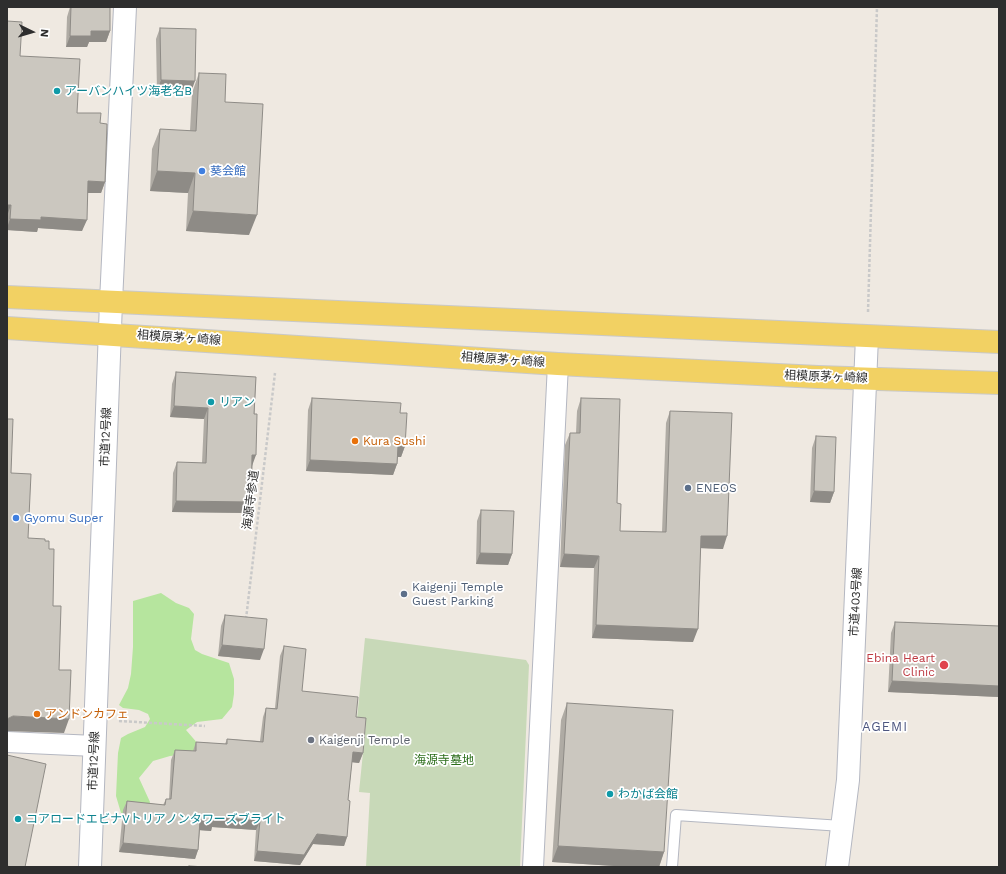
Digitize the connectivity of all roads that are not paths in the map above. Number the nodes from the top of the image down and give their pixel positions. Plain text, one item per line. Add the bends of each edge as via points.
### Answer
1 (125, 7) edge
2 (7, 297) edge
3 (111, 302) junction
4 (7, 328) edge
5 (110, 334) junction
6 (867, 336) junction
7 (999, 342) edge
8 (558, 364) junction
9 (865, 378) junction
10 (999, 383) edge
11 (7, 742) edge
12 (95, 746) junction
13 (842, 826) junction
14 (90, 867) edge
15 (532, 867) edge
16 (672, 867) edge
17 (837, 867) edge

1 - 3 street, 市道12号線
2 - 3 main road
3 - 5 street, 市道12号線
3 - 6 main road
4 - 5 main road, 相模原茅ヶ崎線
5 - 8 main road, 相模原茅ヶ崎線
5 - 12 street, 市道12号線
6 - 7 main road
6 - 9 street, 市道403号線
8 - 9 main road, 相模原茅ヶ崎線
8 - 15 street
9 - 10 main road, 相模原茅ヶ崎線
9 - 13 street, 市道403号線 via 848,780
11 - 12 street
12 - 14 street, 市道12号線
13 - 16 lane via 676,815
13 - 17 street, 市道403号線

